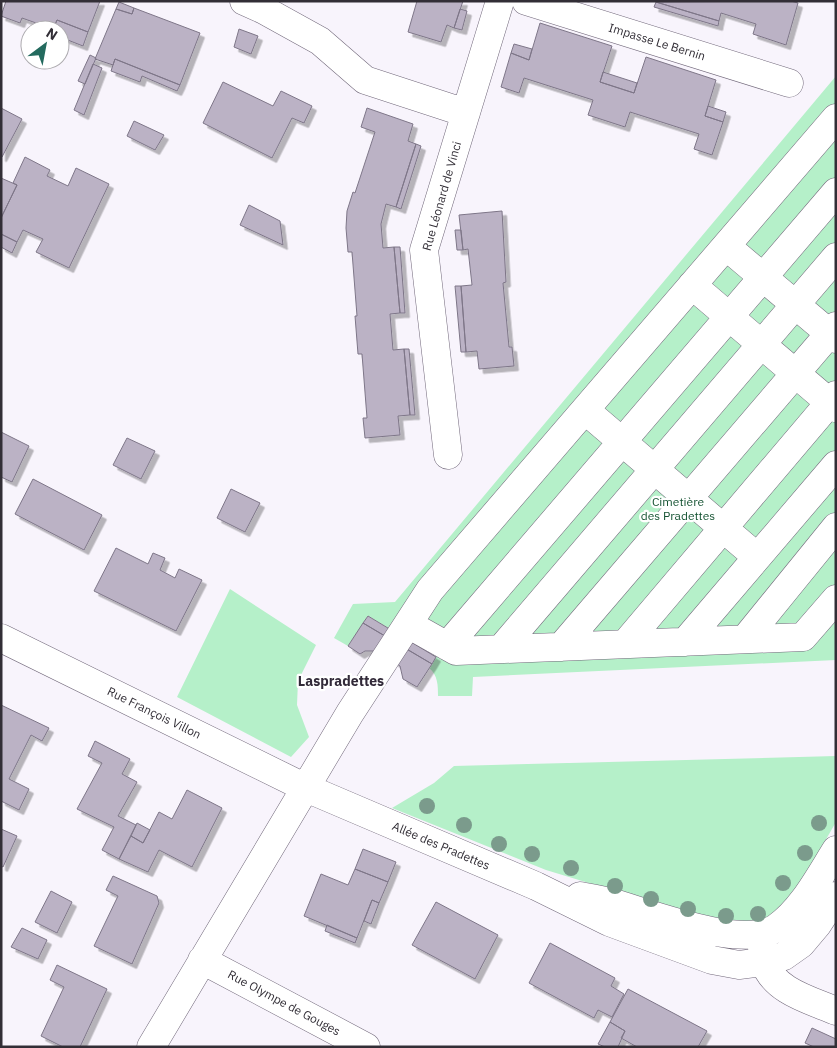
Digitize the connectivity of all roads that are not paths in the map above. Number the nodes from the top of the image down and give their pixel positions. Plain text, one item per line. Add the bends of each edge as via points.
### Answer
1 (244, 1) edge
2 (500, 1) edge
3 (526, 1) edge
4 (789, 83) dead end
5 (466, 113) junction
6 (836, 118) edge
7 (836, 192) edge
8 (726, 246) junction
9 (836, 257) edge
10 (763, 277) junction
11 (692, 285) junction
12 (795, 304) junction
13 (730, 317) junction
14 (834, 333) edge
15 (761, 344) junction
16 (795, 373) junction
17 (834, 402) edge
18 (585, 410) junction
19 (623, 442) junction
20 (448, 455) dead end
21 (836, 465) edge
22 (654, 469) junction
23 (689, 498) junction
24 (723, 527) junction
25 (836, 527) edge
26 (757, 557) junction
27 (836, 599) edge
28 (408, 624) junction
29 (836, 634) edge
30 (804, 637) junction
31 (2, 639) edge
32 (745, 640) junction
33 (684, 642) junction
34 (626, 644) junction
35 (448, 646) junction
36 (561, 647) junction
37 (501, 649) junction
38 (306, 788) junction
39 (836, 850) edge
40 (536, 886) junction
41 (836, 896) edge
42 (760, 934) junction
43 (202, 960) junction
44 (764, 962) junction
45 (836, 1011) edge
46 (151, 1047) edge
47 (366, 1047) edge

1 - 5 street via 320,41 365,80
2 - 5 street, Rue Léonard de Vinci
3 - 4 street, Impasse Le Bernin
5 - 20 street, Rue Léonard de Vinci via 424,250
6 - 8 street
7 - 10 street
8 - 10 street
8 - 11 street
9 - 12 street
10 - 12 street
10 - 13 street
11 - 13 street
11 - 18 street
12 - 14 street
12 - 15 street
13 - 15 street
13 - 19 street
14 - 16 street
15 - 16 street
15 - 22 street
16 - 17 street
16 - 23 street
17 - 24 street
18 - 19 street
18 - 28 street via 430,590
19 - 22 street
19 - 35 street
21 - 26 street
22 - 23 street
22 - 37 street
23 - 24 street
23 - 36 street
24 - 26 street
24 - 34 street
25 - 32 street
26 - 33 street
27 - 30 street
28 - 35 street
28 - 38 street
29 - 30 street
30 - 32 street
31 - 38 street, Rue François Villon
32 - 33 street
33 - 34 street
34 - 36 street
35 - 37 street via 456,651
36 - 37 street
38 - 40 street, Allée des Pradettes
38 - 43 street
39 - 42 street via 792,913 775,928
40 - 42 street via 612,903 690,926 748,936
40 - 44 street, Allée des Pradettes via 609,922 712,960 739,965
41 - 44 street, Allée des Pradettes via 800,944 784,956
42 - 44 street
43 - 46 street
43 - 47 street, Rue Olympe de Gouges
44 - 45 street via 788,991

